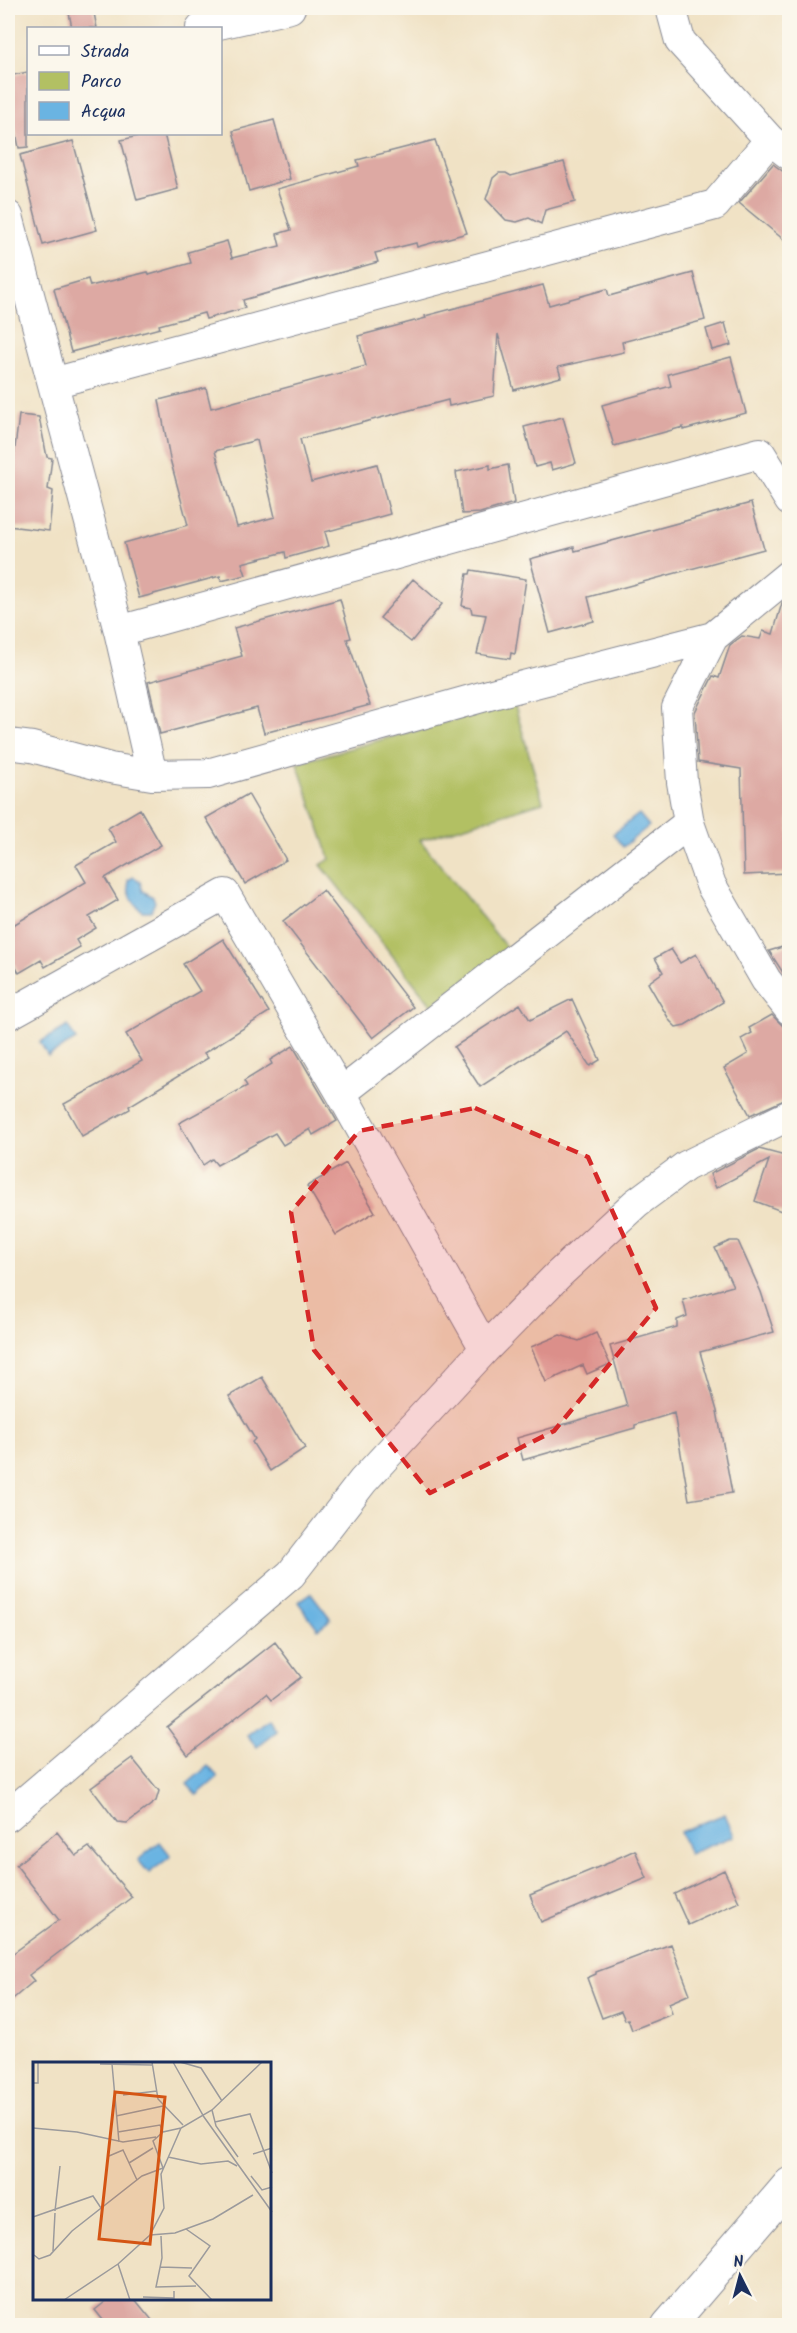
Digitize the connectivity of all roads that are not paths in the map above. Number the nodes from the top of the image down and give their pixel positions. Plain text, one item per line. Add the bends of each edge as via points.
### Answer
1 (290, 8) edge
2 (672, 8) edge
3 (205, 27) edge
4 (780, 147) edge
5 (8, 216) edge
6 (64, 380) dead end
7 (789, 501) edge
8 (789, 574) edge
9 (119, 630) junction
10 (714, 637) junction
11 (8, 744) edge
12 (152, 775) junction
13 (689, 823) junction
14 (789, 1010) edge
15 (10, 1014) dead end
16 (341, 1093) junction
17 (789, 1115) edge
18 (484, 1348) junction
19 (8, 1816) edge
20 (789, 2188) edge
21 (668, 2325) edge

1 - 3 street
2 - 4 street via 680,41
4 - 6 street via 715,205
5 - 9 street
7 - 9 street via 760,453
8 - 10 street
9 - 12 street
10 - 12 street via 208,774
10 - 13 street via 677,708
11 - 12 street
13 - 14 street via 711,885 766,980
13 - 16 street
15 - 16 street via 225,894
16 - 18 street
17 - 18 street via 686,1166 636,1203
18 - 19 street via 363,1481 291,1574
20 - 21 street

